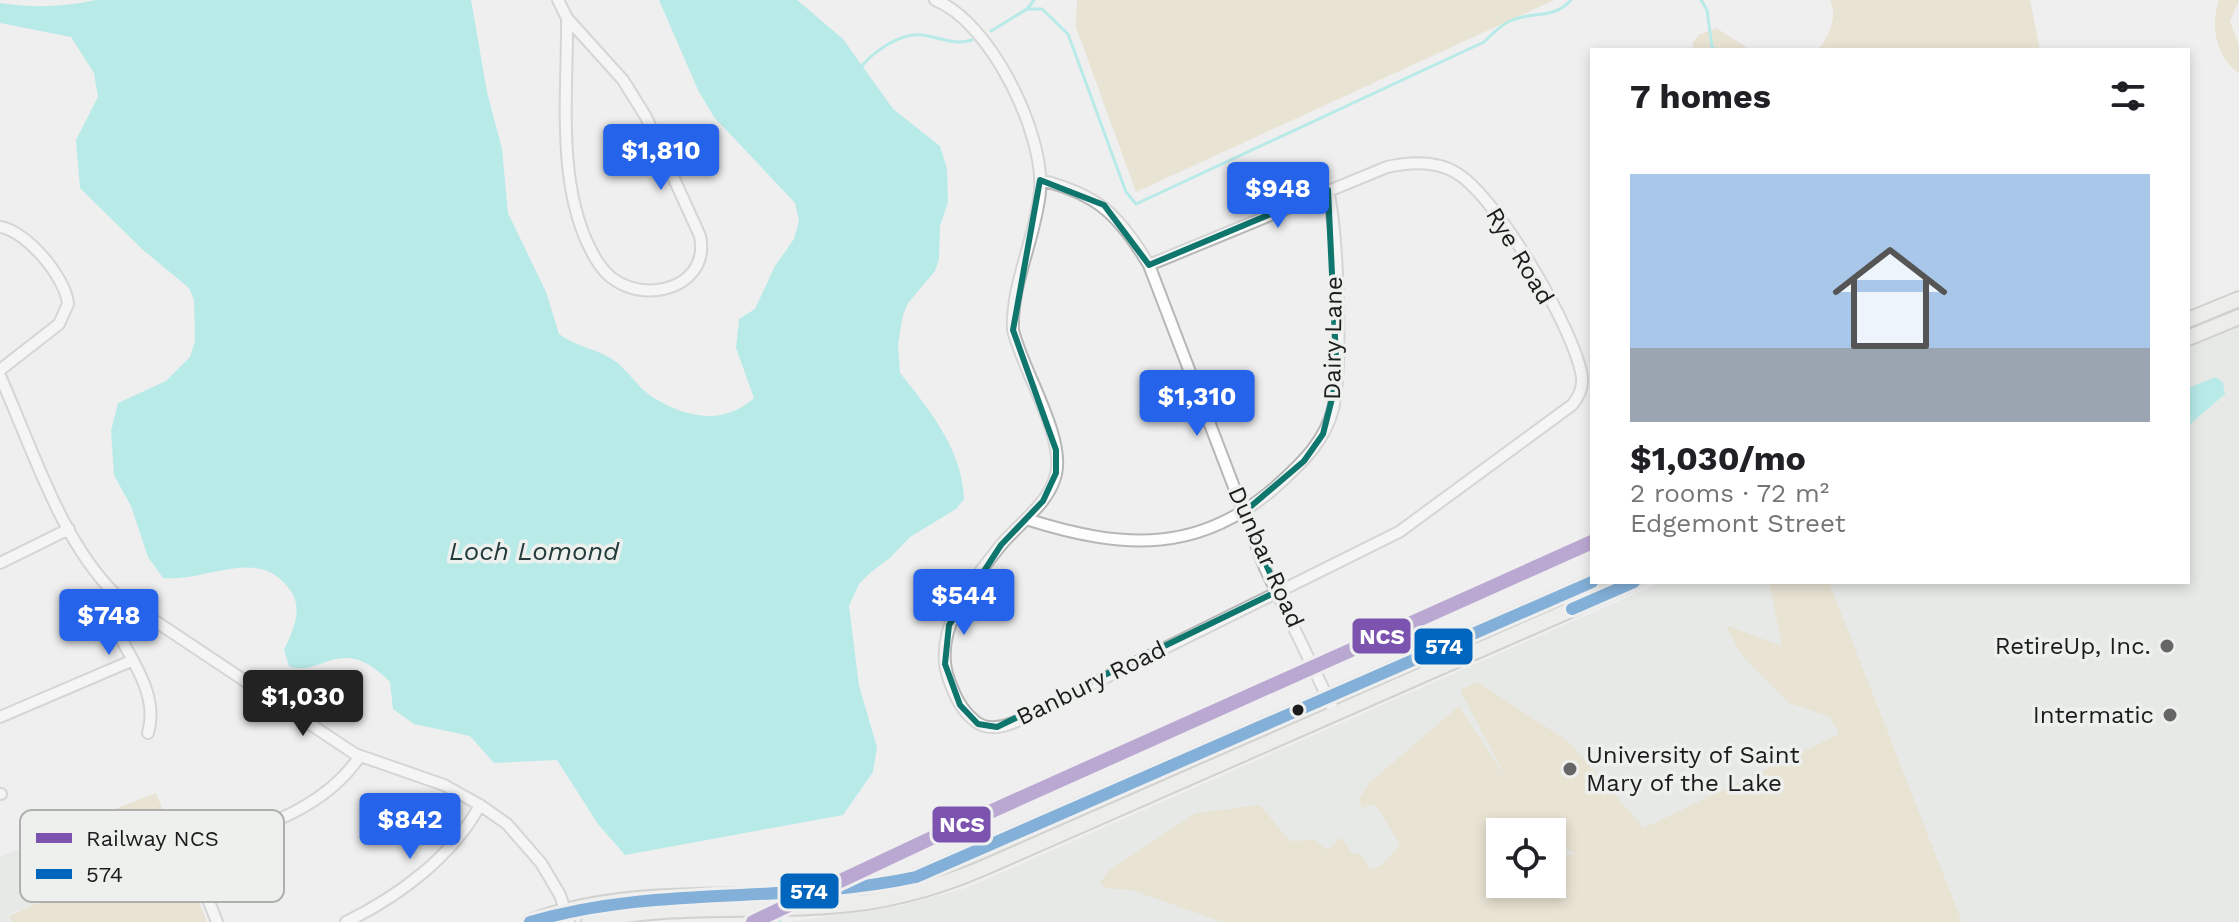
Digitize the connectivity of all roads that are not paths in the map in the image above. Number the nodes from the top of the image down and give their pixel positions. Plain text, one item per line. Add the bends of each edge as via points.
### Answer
1 (558, 0) edge
2 (935, 0) edge
3 (567, 18) junction
4 (1040, 180) junction
5 (1328, 190) junction
6 (0, 227) edge
7 (1149, 265) junction
8 (2239, 299) edge
9 (2239, 317) edge
10 (2190, 319) edge
11 (2190, 337) edge
12 (0, 373) edge
13 (1572, 405) joint
14 (1243, 513) junction
15 (1026, 519) junction
16 (69, 529) junction
17 (0, 563) edge
18 (1590, 583) edge
19 (1629, 584) edge
20 (1278, 591) junction
21 (116, 595) junction
22 (131, 661) junction
23 (1329, 698) junction
24 (1335, 713) junction
25 (0, 717) edge
26 (148, 733) dead end
27 (360, 756) junction
28 (480, 805) junction
29 (284, 816) edge
30 (209, 902) edge
31 (567, 916) edge
32 (217, 922) edge
33 (346, 922) edge
34 (530, 922) edge
35 (589, 922) edge

1 - 3 street
2 - 4 street, Banbury Road via 973,26 997,61 1032,137
3 - 3 street via 623,80 645,115 700,236 698,263 664,290 643,293 622,287 606,274 590,247 569,165
4 - 7 street, Dunbar Road via 1104,205 1131,234
4 - 15 street, Banbury Road via 1034,232 1012,309 1013,330 1058,460 1052,487
5 - 7 street
5 - 13 street, Rye Road via 1397,165 1420,163 1449,169 1470,182 1531,268 1578,360 1582,389
5 - 14 street, Dairy Lane via 1337,353 1333,409 1304,461
6 - 12 street via 20,236 37,253 63,285 68,304 59,324
7 - 14 street, Dunbar Road
8 - 10 main road
9 - 11 main road
12 - 16 street
13 - 20 street, Banbury Road via 1399,532
14 - 15 street, Dairy Lane via 1209,530 1153,541 1084,535
14 - 20 street, Dunbar Road
15 - 20 street, Banbury Road via 976,580 944,641 956,696 966,713 984,726 1025,717
16 - 17 street
16 - 21 street via 85,559
18 - 23 main road
19 - 24 main road
20 - 23 street, Dunbar Road
21 - 22 street via 111,619
21 - 27 street
22 - 25 street
22 - 26 street via 146,685 152,720
23 - 24 street, Dunbar Road
23 - 31 main road via 916,877 844,893 644,898
24 - 35 main road via 926,889 832,906 674,910
27 - 28 street via 444,785
27 - 29 street via 331,791
28 - 31 street via 526,843 552,880
28 - 33 street via 433,864 388,899
30 - 32 street
31 - 34 main road

